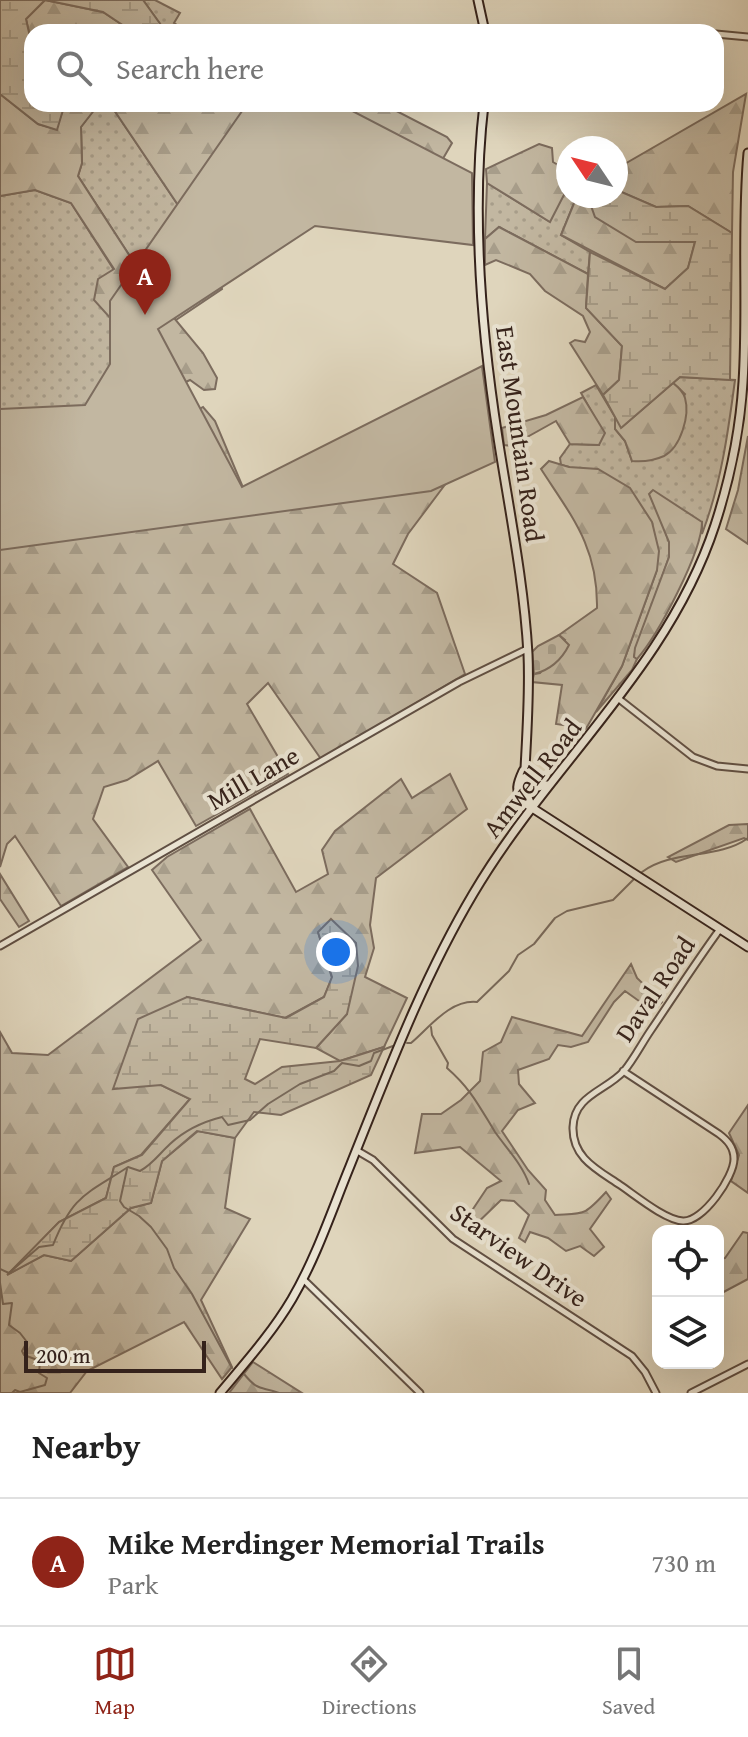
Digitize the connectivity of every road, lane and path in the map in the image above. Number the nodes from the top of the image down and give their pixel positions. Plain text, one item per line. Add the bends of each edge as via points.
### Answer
1 (478, 0) edge
2 (483, 24) edge
3 (724, 35) edge
4 (748, 37) edge
5 (484, 112) edge
6 (748, 153) edge
7 (527, 649) junction
8 (619, 699) junction
9 (748, 769) edge
10 (524, 774) junction
11 (552, 782) junction
12 (532, 807) junction
13 (720, 929) junction
14 (0, 946) edge
15 (748, 947) edge
16 (623, 1071) junction
17 (356, 1150) junction
18 (303, 1279) junction
19 (748, 1364) edge
20 (220, 1393) edge
21 (420, 1393) edge
22 (656, 1393) edge
23 (691, 1393) edge

1 - 2 main road
3 - 4 street
5 - 7 main road, East Mountain Road via 479,186 484,319
6 - 8 main road, Amwell Road via 743,383 726,488 706,551 680,607
7 - 10 main road, East Mountain Road
7 - 14 street, Mill Lane via 459,682
8 - 9 street via 693,757
8 - 11 main road, Amwell Road
10 - 11 main road via 533,788
10 - 12 main road, East Mountain Road via 517,794
11 - 12 main road, Amwell Road
12 - 13 main road
12 - 17 main road, Amwell Road via 492,863 446,944
13 - 15 main road
13 - 16 street, Daval Road
16 - 16 street, Daval Road via 728,1141 732,1168 700,1216 680,1221 665,1214 588,1164 576,1148 578,1110 589,1095
17 - 18 main road, Amwell Road
17 - 22 street, Starview Drive via 373,1160 453,1239 632,1356
18 - 20 main road, Amwell Road via 266,1337
18 - 21 street
19 - 23 street

